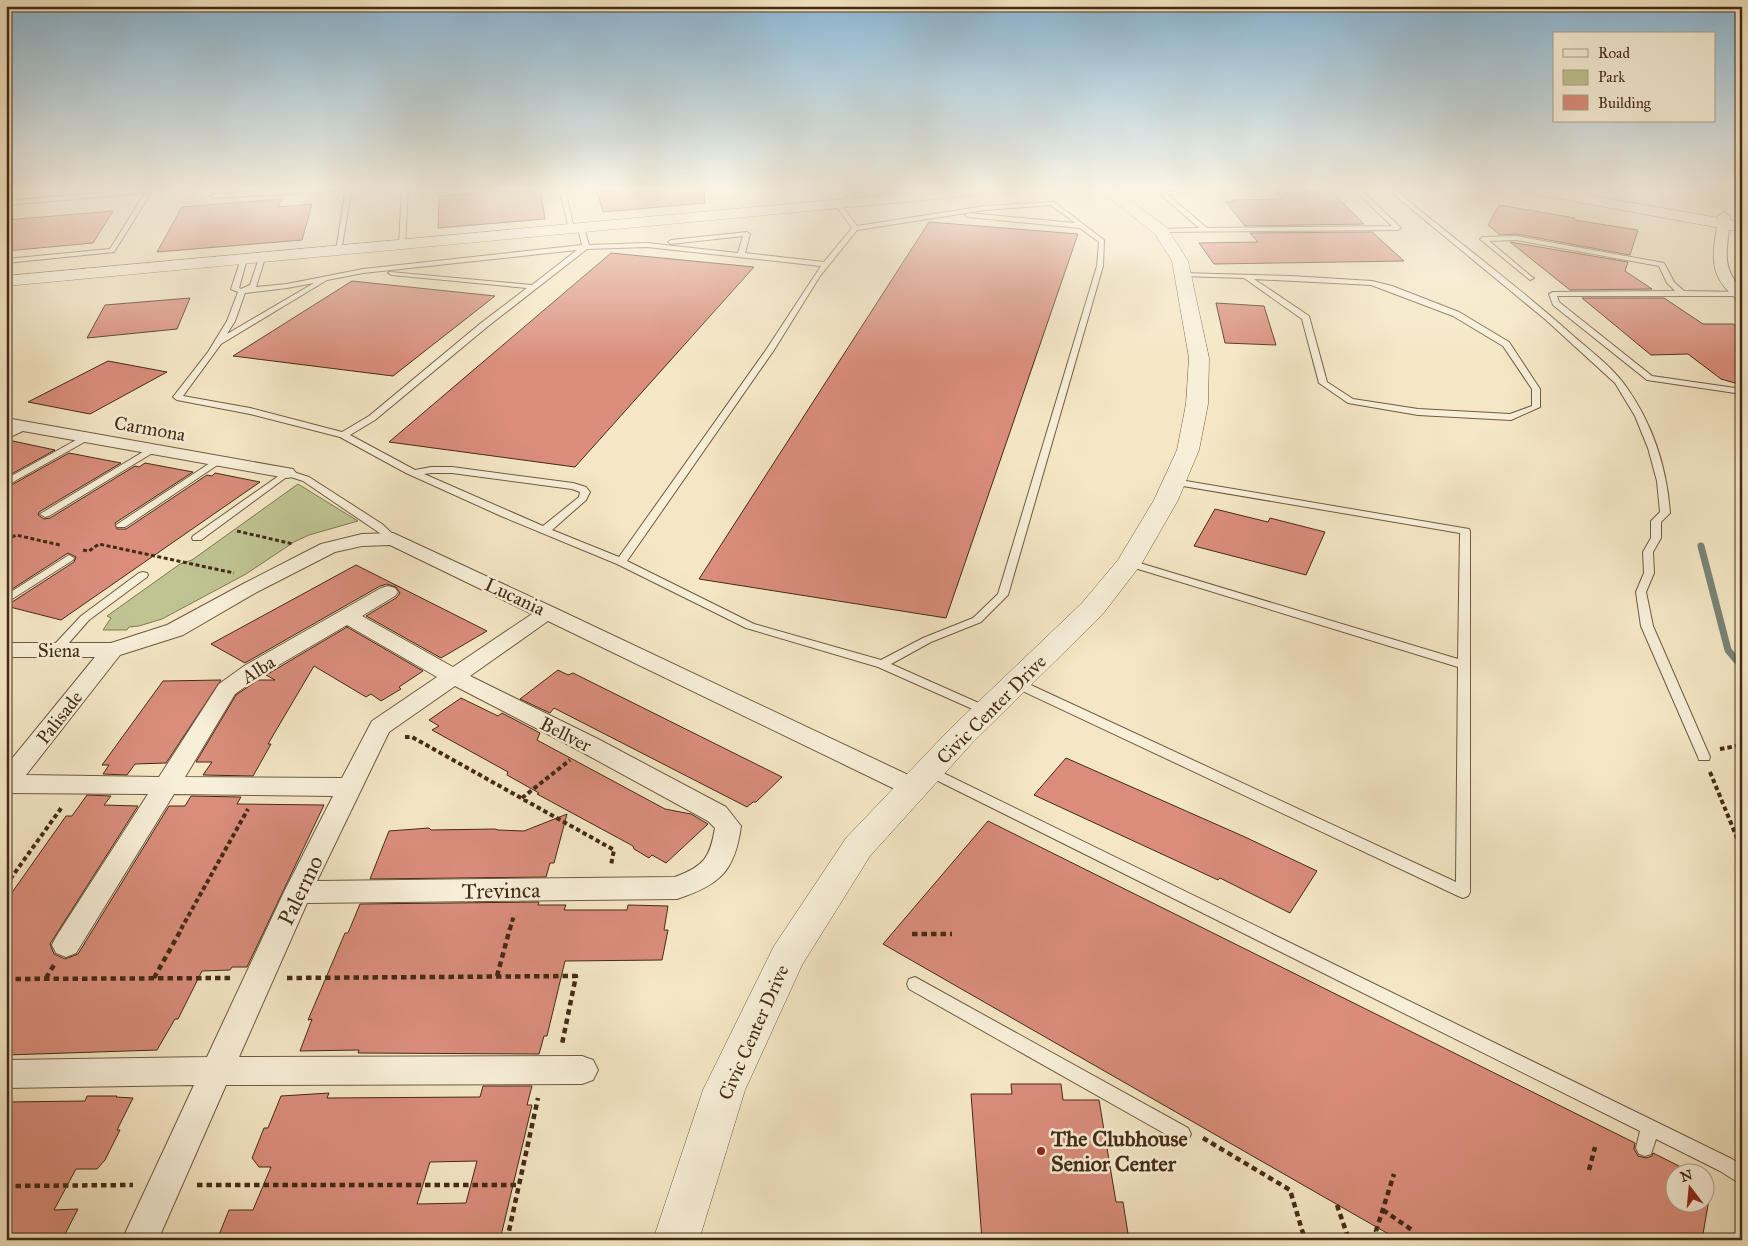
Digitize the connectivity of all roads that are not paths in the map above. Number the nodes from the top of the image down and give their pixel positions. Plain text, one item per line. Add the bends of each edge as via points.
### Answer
1 (115, 246) edge
2 (340, 246) edge
3 (388, 246) edge
4 (584, 246) edge
5 (585, 246) edge
6 (659, 246) edge
7 (744, 246) edge
8 (840, 246) edge
9 (1102, 246) edge
10 (1171, 246) edge
11 (1460, 246) edge
12 (1491, 246) edge
13 (1562, 246) edge
14 (1720, 246) edge
15 (339, 250) junction
16 (742, 254) junction
17 (262, 258) junction
18 (244, 259) junction
19 (6, 261) edge
20 (826, 264) junction
21 (363, 270) junction
22 (1183, 274) junction
23 (1246, 276) junction
24 (328, 277) junction
25 (1530, 278) dead end
26 (6, 281) edge
27 (535, 287) junction
28 (242, 291) junction
29 (1682, 293) junction
30 (1740, 295) edge
31 (217, 343) junction
32 (1742, 392) edge
33 (6, 423) edge
34 (24, 427) junction
35 (343, 435) junction
36 (6, 436) edge
37 (85, 438) junction
38 (151, 450) junction
39 (216, 462) junction
40 (287, 473) junction
41 (414, 473) junction
42 (1174, 482) junction
43 (6, 483) edge
44 (46, 514) dead end
45 (120, 525) dead end
46 (545, 530) junction
47 (197, 538) dead end
48 (393, 539) junction
49 (69, 558) dead end
50 (621, 562) junction
51 (1129, 563) junction
52 (143, 575) dead end
53 (388, 592) dead end
54 (6, 600) edge
55 (548, 612) junction
56 (347, 616) junction
57 (6, 650) edge
58 (56, 650) junction
59 (112, 650) junction
60 (882, 664) junction
61 (1464, 665) junction
62 (452, 676) junction
63 (1016, 683) junction
64 (986, 711) junction
65 (1704, 758) road end
66 (920, 779) junction
67 (6, 784) edge
68 (166, 785) junction
69 (350, 787) junction
70 (702, 878) joint
71 (298, 892) junction
72 (66, 945) dead end
73 (915, 984) dead end
74 (217, 1070) junction
75 (561, 1070) road end
76 (6, 1074) edge
77 (1650, 1127) junction
78 (1182, 1134) road end
79 (1645, 1148) dead end
80 (1742, 1176) edge
81 (140, 1240) edge
82 (676, 1240) edge

1 - 19 lane via 112,251
2 - 15 lane
3 - 15 street
4 - 21 lane
5 - 27 lane
6 - 16 lane
7 - 16 lane
8 - 20 lane
9 - 60 lane via 1100,266 1003,595 976,620 927,640
10 - 22 street, Civic Center Drive via 1180,261
11 - 65 lane via 1548,317 1612,375 1632,402 1665,494 1665,513 1656,522 1656,538 1648,552 1649,573 1641,592 1647,626
12 - 25 lane
13 - 29 lane via 1662,264 1671,283
14 - 30 street via 1718,256 1723,277
15 - 17 street
16 - 20 lane
17 - 18 street
17 - 28 lane via 253,286
18 - 26 street
18 - 28 lane via 234,289
20 - 50 lane via 770,350
21 - 24 lane
21 - 27 lane
22 - 23 lane
22 - 42 street, Civic Center Drive via 1198,358 1197,404 1188,450
23 - 23 lane via 1372,283 1456,314 1506,344 1536,389 1536,407 1511,417 1418,412 1350,401 1323,383 1306,318
24 - 28 lane
24 - 31 lane
27 - 35 lane via 372,418
28 - 31 lane
29 - 30 lane
29 - 32 lane via 1553,294 1556,303 1650,378
31 - 35 lane via 177,397
33 - 34 street, Carmona
34 - 36 lane
34 - 37 street, Carmona
35 - 41 lane
37 - 38 street, Carmona
37 - 43 lane
38 - 39 street, Carmona
38 - 44 lane
39 - 40 street, Carmona
39 - 45 lane
40 - 47 lane
40 - 48 lane via 306,479
41 - 46 lane
41 - 46 lane via 452,470 583,489 583,498
42 - 51 street, Civic Center Drive
42 - 61 lane via 1465,531
46 - 50 lane
48 - 55 street, Lucania
48 - 59 street, Lucania via 362,540 328,548 175,630
49 - 54 lane
50 - 60 lane via 750,626
51 - 61 lane
51 - 63 street, Civic Center Drive via 1092,609
52 - 58 lane via 85,618
53 - 56 street, Alba
55 - 62 street, Palermo
55 - 66 street, Lucania
56 - 62 street, Bellver
56 - 68 street, Alba via 227,689
57 - 58 street, Siena
58 - 59 street, Siena
59 - 67 street, Palisade
60 - 64 lane
61 - 63 lane via 1463,892
62 - 69 street, Palermo via 380,727
62 - 70 street, Bellver via 717,814 728,826 726,850 718,864
63 - 64 street, Civic Center Drive
64 - 66 street, Civic Center Drive
66 - 77 lane
66 - 82 street, Civic Center Drive via 858,847 787,957 724,1090
67 - 68 street
68 - 69 street
68 - 72 street, Alba
69 - 71 street, Palermo
70 - 71 street, Trevinca via 677,888
71 - 74 street, Palermo
73 - 78 lane
74 - 75 street
74 - 76 street
74 - 81 street, Palermo
77 - 79 lane
77 - 80 lane

